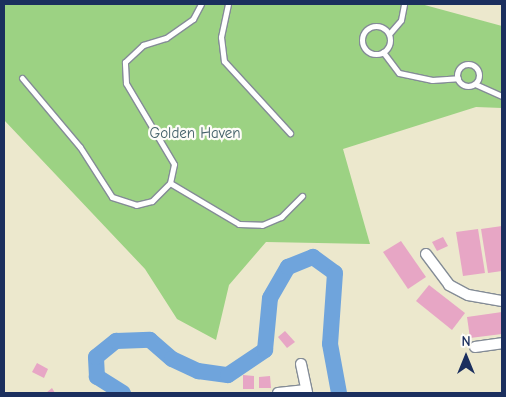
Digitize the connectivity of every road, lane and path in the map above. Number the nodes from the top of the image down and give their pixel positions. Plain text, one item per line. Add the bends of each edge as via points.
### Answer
1 (201, 4) edge
2 (228, 4) edge
3 (404, 4) edge
4 (388, 34) junction
5 (383, 52) junction
6 (22, 78) dead end
7 (458, 78) junction
8 (475, 84) junction
9 (502, 96) edge
10 (290, 133) dead end
11 (170, 184) junction
12 (302, 196) dead end
13 (426, 254) dead end
14 (502, 301) edge
15 (502, 343) edge
16 (475, 347) dead end
17 (301, 364) dead end
18 (306, 392) edge
19 (278, 393) edge

1 - 11 lane via 193,18 166,38 143,45 125,62 126,83 171,154 174,164
2 - 10 lane via 221,37 224,61
3 - 4 lane via 401,20
4 - 5 lane
4 - 5 lane via 376,26 363,34 366,49
5 - 7 lane via 399,73 432,80
6 - 11 lane via 80,147 112,197 136,205 152,201
7 - 8 lane via 466,86
7 - 8 lane via 462,66 474,66 479,76
8 - 9 lane
11 - 12 lane via 239,224 262,225 281,217
13 - 14 street via 449,285 468,295
15 - 16 street
17 - 18 street
18 - 19 street

